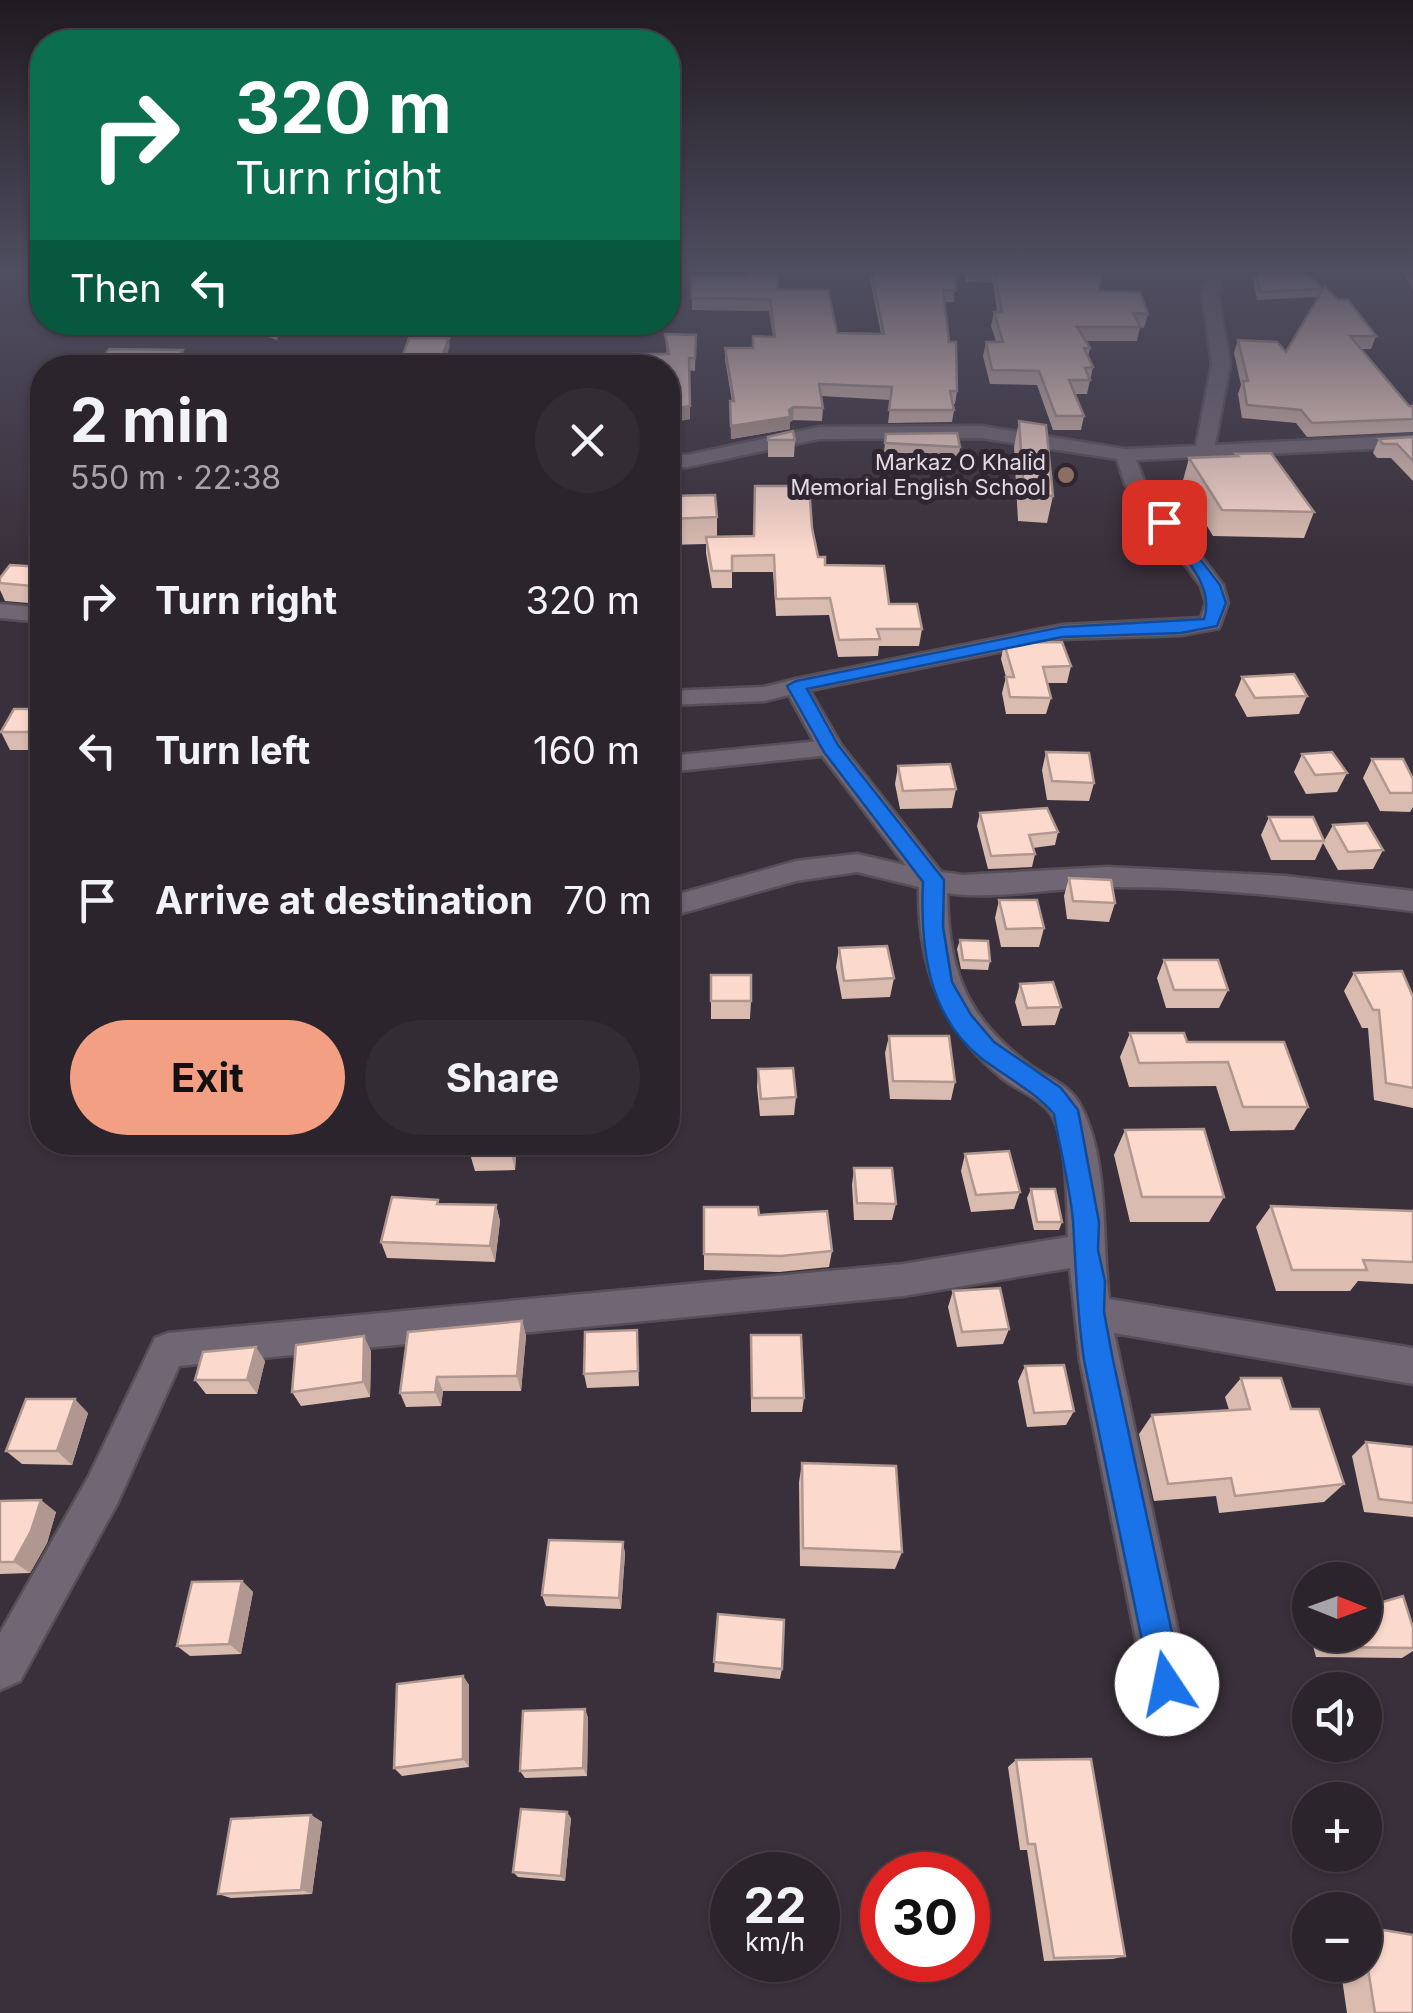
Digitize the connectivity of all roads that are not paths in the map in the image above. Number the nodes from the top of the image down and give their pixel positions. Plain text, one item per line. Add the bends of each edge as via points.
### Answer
1 (1220, 364) edge
2 (1413, 442) edge
3 (1204, 449) junction
4 (1125, 455) junction
5 (680, 461) edge
6 (0, 611) edge
7 (30, 614) edge
8 (796, 686) junction
9 (680, 698) edge
10 (830, 748) junction
11 (680, 763) edge
12 (934, 880) junction
13 (1413, 901) edge
14 (680, 904) edge
15 (1085, 1250) junction
16 (1090, 1312) junction
17 (1413, 1366) edge
18 (0, 1668) edge
19 (1167, 1684) dead end

1 - 3 street
2 - 3 street
3 - 4 street
4 - 5 street via 981,432 893,431 819,432
4 - 8 street via 1136,484 1212,585 1217,603 1211,623 1062,632
6 - 7 street
8 - 9 street
8 - 10 street
10 - 11 street
10 - 12 street
12 - 13 street via 963,885 1107,877 1286,886
12 - 14 street via 857,863 796,870
12 - 15 street via 932,927 941,982 962,1022 1066,1110
15 - 16 street
15 - 18 street via 903,1280 168,1350 103,1490
16 - 17 street
16 - 19 street

